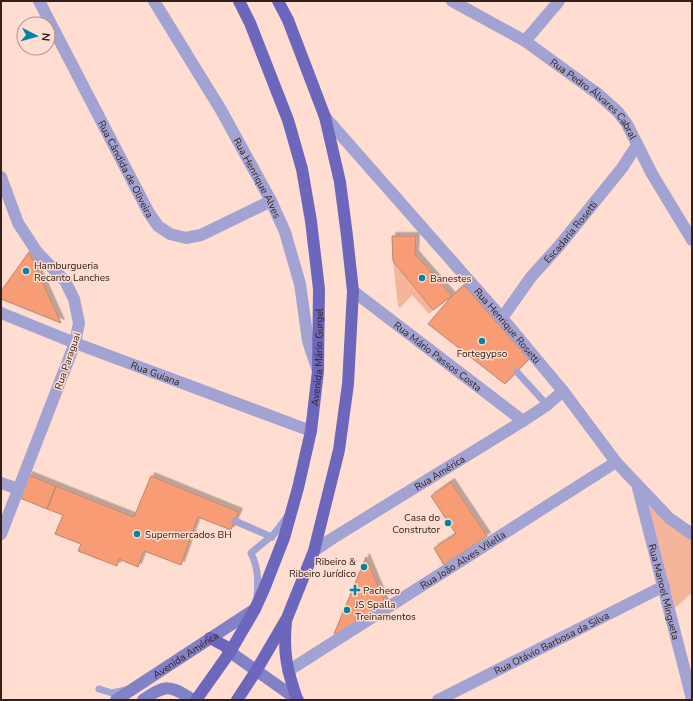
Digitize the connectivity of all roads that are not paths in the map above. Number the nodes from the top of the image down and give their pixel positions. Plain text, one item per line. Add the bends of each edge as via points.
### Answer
1 (38, 1) edge
2 (154, 1) edge
3 (238, 1) edge
4 (278, 1) edge
5 (452, 1) edge
6 (559, 1) edge
7 (525, 41) junction
8 (325, 117) junction
9 (637, 145) junction
10 (1, 177) edge
11 (271, 201) junction
12 (692, 240) edge
13 (353, 290) junction
14 (1, 313) edge
15 (502, 318) junction
16 (75, 343) junction
17 (318, 371) junction
18 (517, 372) dead end
19 (563, 391) junction
20 (547, 405) junction
21 (523, 422) junction
22 (311, 431) junction
23 (616, 462) junction
24 (1, 483) edge
25 (637, 484) junction
26 (21, 486) junction
27 (292, 510) junction
28 (235, 521) dead end
29 (1, 534) edge
30 (692, 534) edge
31 (272, 537) junction
32 (314, 551) junction
33 (664, 586) junction
34 (255, 609) junction
35 (287, 618) junction
36 (210, 638) junction
37 (230, 652) junction
38 (256, 671) junction
39 (288, 671) junction
40 (137, 686) junction
41 (99, 689) dead end
42 (298, 699) edge
43 (692, 699) edge
44 (116, 700) edge
45 (143, 700) edge
46 (193, 700) edge
47 (196, 700) edge
48 (237, 700) edge
49 (438, 700) edge

1 - 11 street, Rua Cândida de Oliveira via 158,226 170,234 186,238 201,235
2 - 11 street, Rua Henrique Alves via 221,110
3 - 17 main road, Avenida Mário Gurgel via 250,23 288,120 302,169 319,290
4 - 8 main road via 288,20
5 - 7 street, Rua Pedro Álvares Cabral
6 - 7 street
7 - 9 street, Rua Pedro Álvares Cabral via 598,94 618,112
8 - 13 main road via 340,182
8 - 15 street, Rua Henrique Rosetti
9 - 12 street, Rua Pedro Álvares Cabral
9 - 15 street, Escadaria Rosetti via 622,168 531,277
10 - 16 street, Rua Paraguai via 18,223 37,252 64,281 74,299 79,322
11 - 17 street, Rua Henrique Alves via 285,232 300,284 308,341
13 - 21 street, Rua Mário Passos Costa
13 - 32 main road via 348,384 339,450
14 - 16 street, Rua Guiana
15 - 19 street, Rua Henrique Rosetti
16 - 22 street, Rua Guiana
16 - 26 street, Rua Paraguai
17 - 22 main road, Avenida Mário Gurgel
18 - 20 lane
19 - 20 street, Rua América
19 - 23 street, Rua Henrique Rosetti
20 - 21 street, Rua América
21 - 32 street, Rua América
22 - 27 main road, Avenida Mário Gurgel
23 - 25 street, Rua Henrique Rosetti
23 - 39 street, Rua João Alves Vilella
24 - 26 street
25 - 30 street, Rua Henrique Rosetti via 669,518
25 - 33 street, Rua Manoel Mingueta
26 - 29 street, Rua Paraguai
27 - 31 lane
27 - 34 main road, Avenida Mário Gurgel via 284,538
28 - 31 lane
31 - 34 lane via 251,554 258,575
32 - 35 main road
33 - 43 street, Rua Manoel Mingueta
33 - 49 street, Rua Otávio Barbosa da Silva
34 - 36 street, Avenida América
34 - 37 main road, Avenida Mário Gurgel
35 - 38 main road
35 - 39 main road via 284,642
36 - 37 main road via 225,646
36 - 40 street, Avenida América
37 - 38 street
37 - 47 main road, Avenida Mário Gurgel
38 - 42 street
38 - 48 main road
39 - 42 main road
40 - 41 lane via 112,693
40 - 44 street, Avenida América
45 - 46 street, Avenida América via 156,690 169,688

